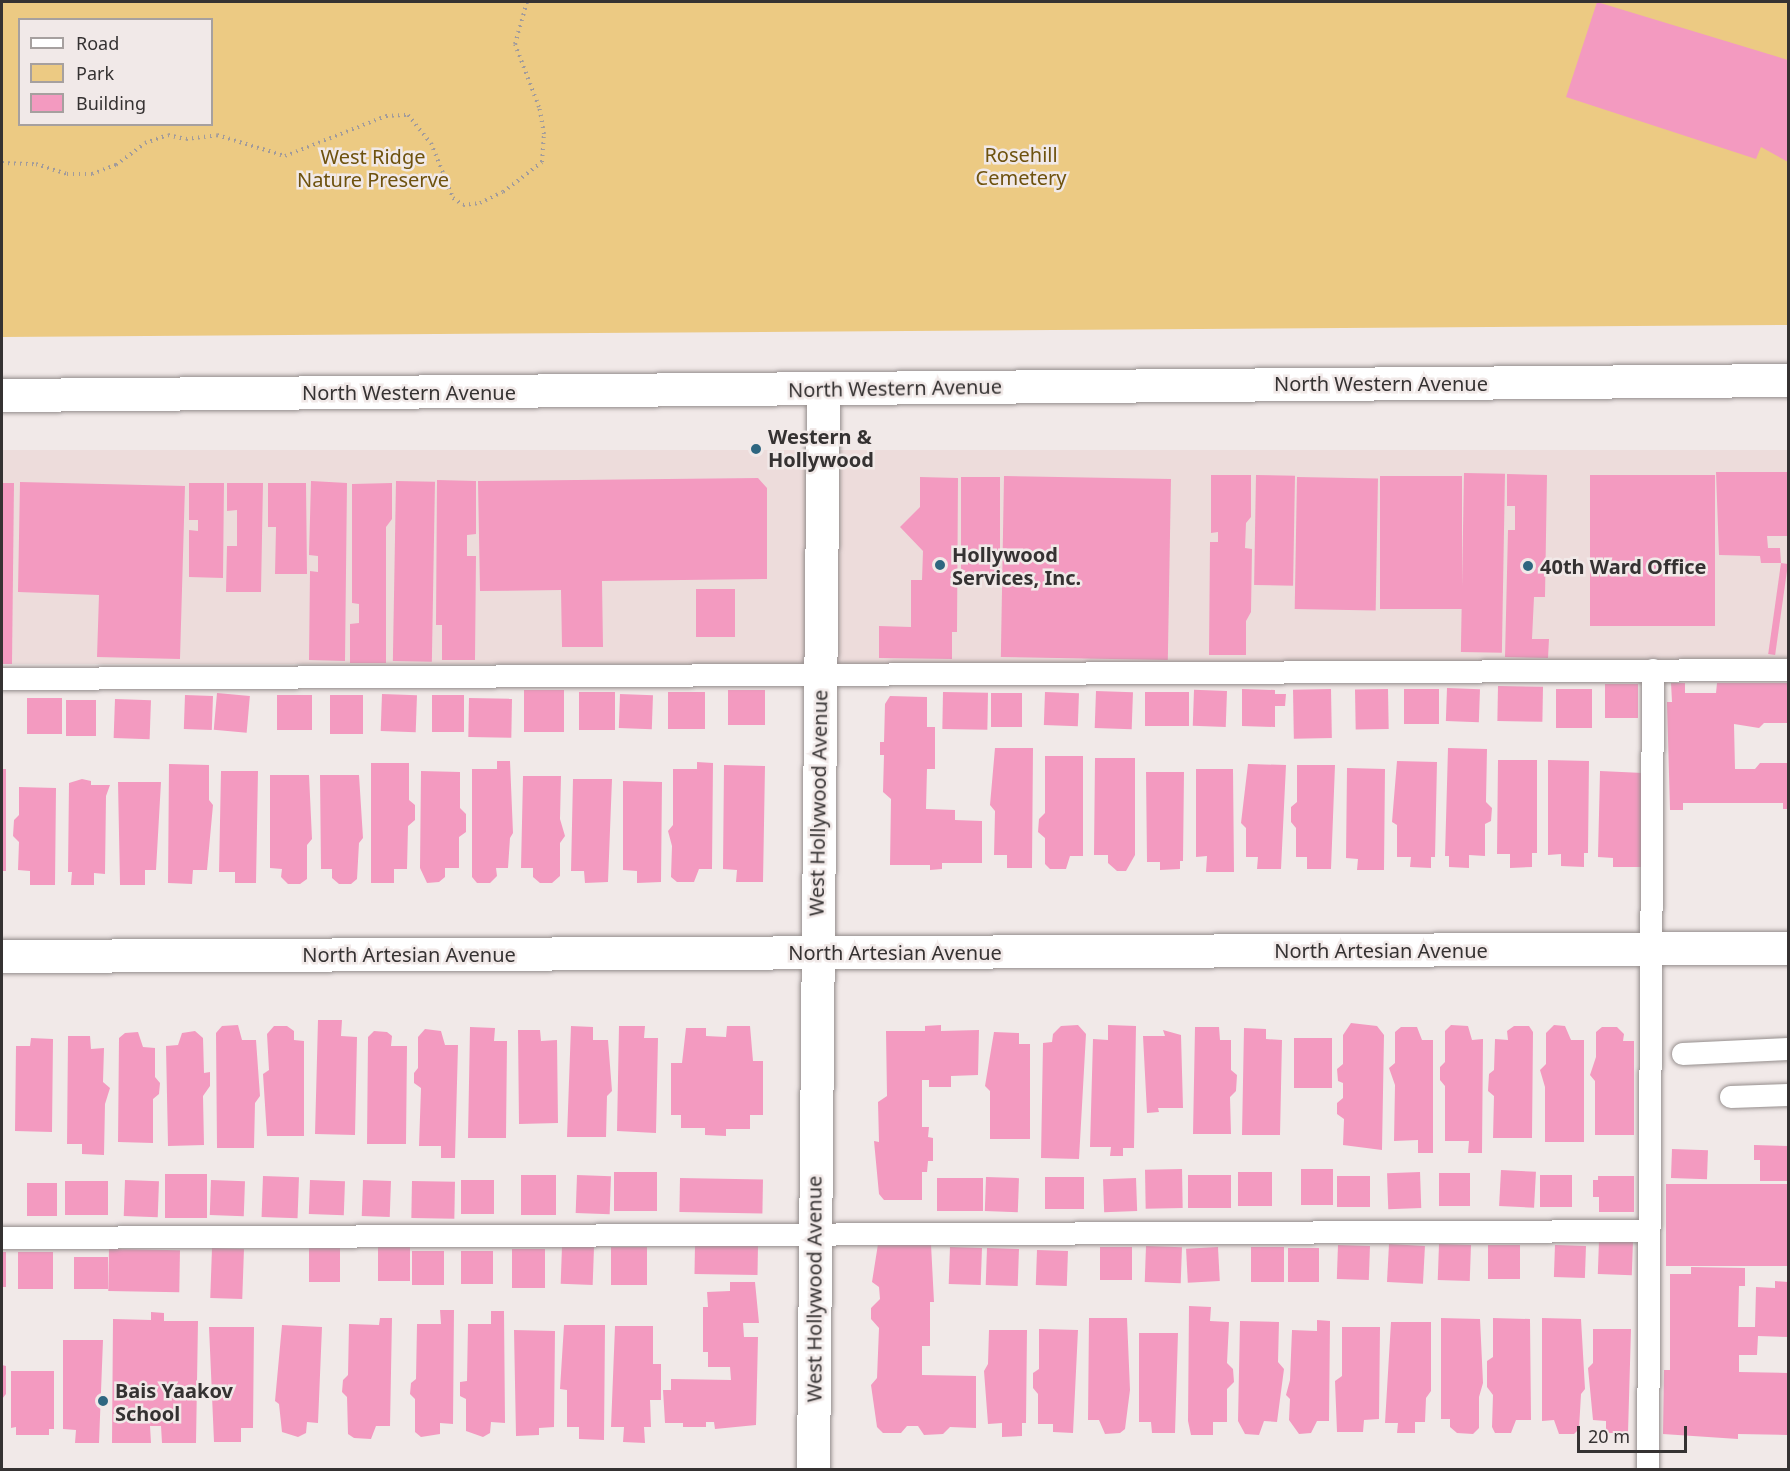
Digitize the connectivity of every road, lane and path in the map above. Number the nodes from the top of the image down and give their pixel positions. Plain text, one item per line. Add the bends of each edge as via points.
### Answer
1 (527, 2) edge
2 (2, 163) edge
3 (1788, 380) edge
4 (823, 388) junction
5 (2, 395) edge
6 (1653, 670) junction
7 (1788, 670) edge
8 (820, 674) junction
9 (2, 679) edge
10 (1788, 948) edge
11 (1651, 949) junction
12 (815, 952) junction
13 (2, 956) edge
14 (1788, 1049) edge
15 (1683, 1054) dead end
16 (1788, 1095) edge
17 (1731, 1097) dead end
18 (1649, 1231) junction
19 (815, 1234) junction
20 (2, 1238) edge
21 (813, 1470) edge
22 (1648, 1470) edge

1 - 2 path via 515,44 539,107 544,134 542,162 503,192 480,203 463,205 453,198 431,143 408,115 386,116 285,156 217,135 186,139 168,135 145,143 116,165 92,174 67,174 36,164
3 - 4 street, North Western Avenue
4 - 5 street, North Western Avenue
4 - 8 street, West Hollywood Avenue
6 - 7 lane
6 - 8 lane
6 - 11 lane
8 - 9 lane
8 - 12 street, West Hollywood Avenue
10 - 11 street, North Artesian Avenue
11 - 12 street, North Artesian Avenue
11 - 18 lane
12 - 13 street, North Artesian Avenue
12 - 19 street, West Hollywood Avenue
14 - 15 lane
16 - 17 lane
18 - 19 lane
18 - 22 lane
19 - 20 lane
19 - 21 street, West Hollywood Avenue

